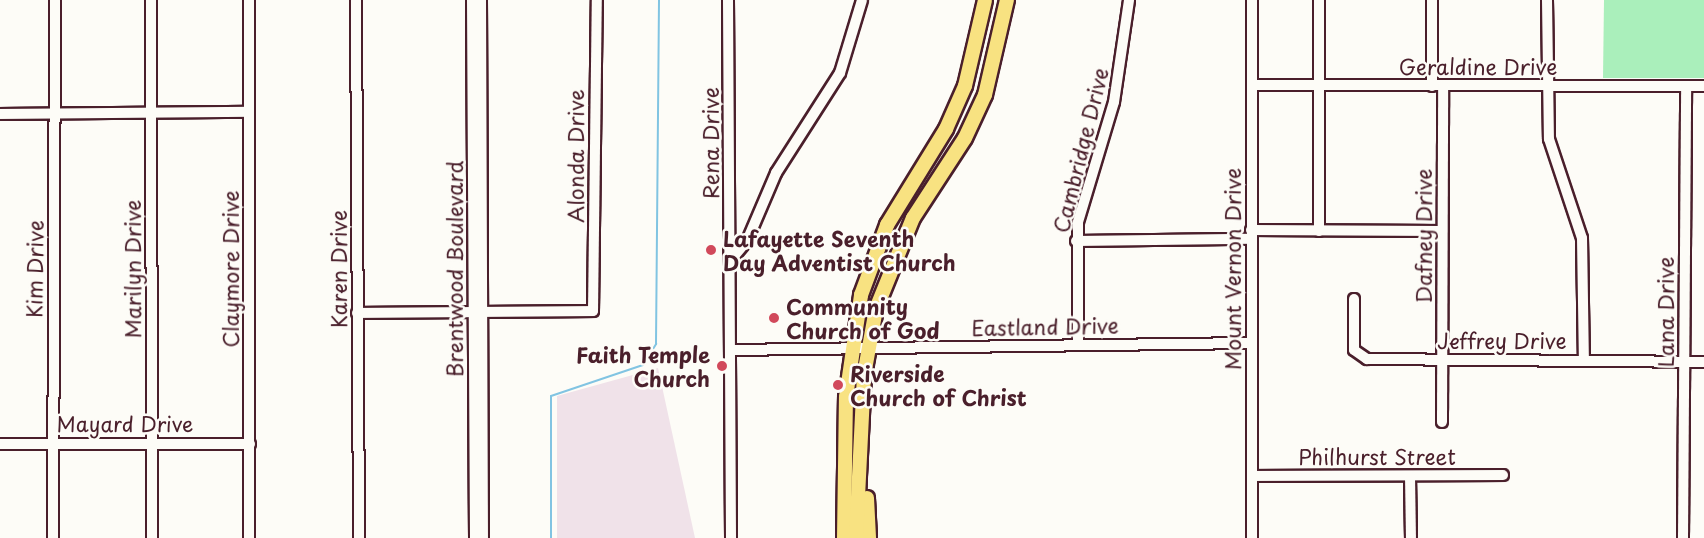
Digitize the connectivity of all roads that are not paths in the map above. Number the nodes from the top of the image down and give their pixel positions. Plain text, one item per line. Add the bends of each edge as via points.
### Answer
1 (55, 0) edge
2 (151, 0) edge
3 (249, 0) edge
4 (356, 0) edge
5 (472, 0) edge
6 (481, 0) edge
7 (597, 0) edge
8 (728, 0) edge
9 (862, 0) edge
10 (985, 0) edge
11 (1007, 0) edge
12 (1129, 0) edge
13 (1252, 0) edge
14 (1319, 0) edge
15 (1432, 0) edge
16 (1547, 0) edge
17 (1252, 85) junction
18 (1318, 85) junction
19 (1438, 86) junction
20 (1548, 86) junction
21 (1686, 86) junction
22 (1704, 86) edge
23 (249, 112) junction
24 (0, 114) edge
25 (53, 114) junction
26 (150, 114) junction
27 (1319, 231) junction
28 (1442, 231) junction
29 (1251, 235) junction
30 (1076, 241) junction
31 (730, 261) junction
32 (1354, 299) dead end
33 (357, 313) junction
34 (478, 313) junction
35 (1251, 343) junction
36 (1078, 345) junction
37 (850, 349) junction
38 (867, 349) junction
39 (730, 350) junction
40 (1442, 360) junction
41 (1584, 360) junction
42 (1684, 362) junction
43 (1704, 362) edge
44 (1442, 422) dead end
45 (845, 428) junction
46 (52, 442) junction
47 (152, 443) junction
48 (0, 444) edge
49 (250, 444) junction
50 (861, 468) junction
51 (1252, 476) junction
52 (1410, 476) junction
53 (1503, 476) dead end
54 (859, 512) junction
55 (53, 538) edge
56 (152, 538) edge
57 (249, 538) edge
58 (359, 538) edge
59 (475, 538) edge
60 (483, 538) edge
61 (731, 538) edge
62 (844, 538) edge
63 (856, 538) edge
64 (863, 538) edge
65 (868, 538) edge
66 (1252, 538) edge
67 (1411, 538) edge
68 (1683, 538) edge

1 - 25 street, Kim Drive
2 - 26 street, Marilyn Drive
3 - 23 street, Claymore Drive
4 - 33 street, Karen Drive
5 - 34 street, Brentwood Boulevard
6 - 34 street, Brentwood Boulevard
7 - 34 street, Alonda Drive via 593,311
8 - 31 street, Rena Drive
9 - 31 street via 840,73 776,172 747,242
10 - 37 main road via 965,86 946,129 887,225 861,295
11 - 38 main road via 985,95 965,138 899,245
12 - 30 street, Cambridge Drive via 1122,68
13 - 17 street, Mount Vernon Drive
14 - 18 street
15 - 19 street, Dafney Drive
16 - 20 street
17 - 18 street, Geraldine Drive
17 - 29 street, Mount Vernon Drive
18 - 19 street, Geraldine Drive
18 - 27 street
19 - 20 street, Geraldine Drive
19 - 28 street, Dafney Drive
20 - 21 street, Geraldine Drive
20 - 41 street via 1550,139 1582,238
21 - 22 street, Geraldine Drive
21 - 42 street, Lana Drive
23 - 26 street
23 - 49 street, Claymore Drive
24 - 25 street
25 - 26 street
25 - 46 street, Kim Drive
26 - 47 street, Marilyn Drive
27 - 28 street
27 - 29 street
28 - 40 street, Dafney Drive
29 - 30 street
29 - 35 street, Mount Vernon Drive
30 - 36 street, Cambridge Drive
31 - 39 street, Rena Drive
32 - 40 street, Jeffrey Drive via 1354,350 1362,357
33 - 34 street
33 - 58 street, Karen Drive
34 - 59 street, Brentwood Boulevard
34 - 60 street, Brentwood Boulevard
35 - 36 street, Eastland Drive
35 - 51 street, Mount Vernon Drive
36 - 38 street, Eastland Drive
37 - 38 street, Eastland Drive
37 - 39 street, Eastland Drive
37 - 45 main road
38 - 50 main road
39 - 61 street, Rena Drive
40 - 41 street, Jeffrey Drive
40 - 44 street, Dafney Drive
41 - 42 street, Jeffrey Drive
42 - 43 street, Jeffrey Drive
42 - 68 street, Lana Drive
45 - 54 main road via 851,447 851,493
45 - 62 main road
46 - 47 street, Mayard Drive
46 - 48 street, Mayard Drive
46 - 55 street, Kim Drive
47 - 49 street, Mayard Drive
47 - 56 street, Marilyn Drive
49 - 57 street, Claymore Drive
50 - 54 main road
50 - 65 main road
51 - 52 street, Philhurst Street
51 - 66 street, Mount Vernon Drive
52 - 53 street, Philhurst Street
52 - 67 street
54 - 63 main road
54 - 64 main road

